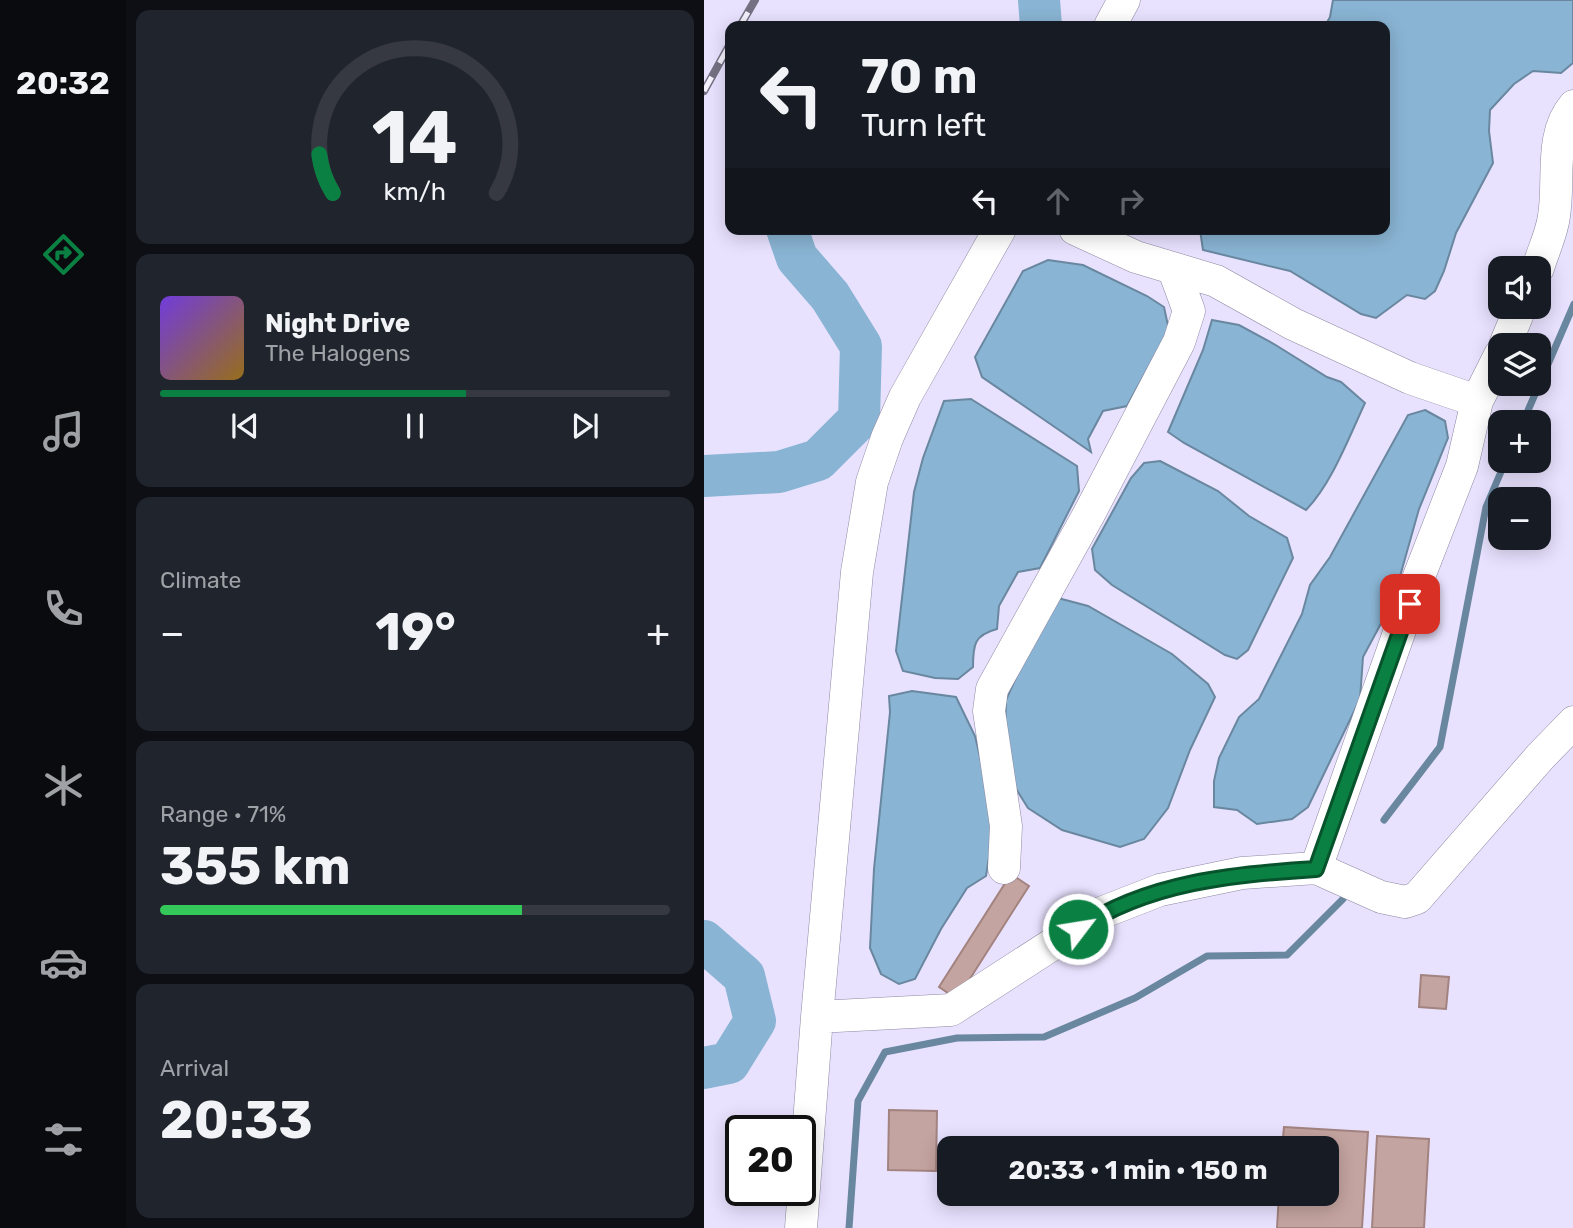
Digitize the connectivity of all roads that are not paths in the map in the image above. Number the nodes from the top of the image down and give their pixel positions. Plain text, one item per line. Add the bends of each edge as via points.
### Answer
1 (1124, 0) edge
2 (1113, 21) edge
3 (1574, 106) edge
4 (997, 235) edge
5 (1088, 235) edge
6 (1542, 256) edge
7 (1174, 270) junction
8 (1488, 379) edge
9 (1477, 401) junction
10 (1574, 722) edge
11 (1004, 868) dead end
12 (1316, 869) junction
13 (817, 1017) junction
14 (801, 1228) edge

1 - 2 lane
3 - 6 lane via 1565,117 1558,144 1554,217
4 - 13 lane via 905,397 872,482 857,572
5 - 7 lane
7 - 9 lane via 1216,281 1293,324 1398,373
7 - 11 lane via 1189,311 1179,342 992,689 989,711 1006,826
8 - 9 lane
9 - 12 lane via 1462,466
10 - 12 lane via 1417,898 1405,902 1381,897
12 - 13 lane via 1242,873 1160,890 1101,914 951,1010
13 - 14 lane

